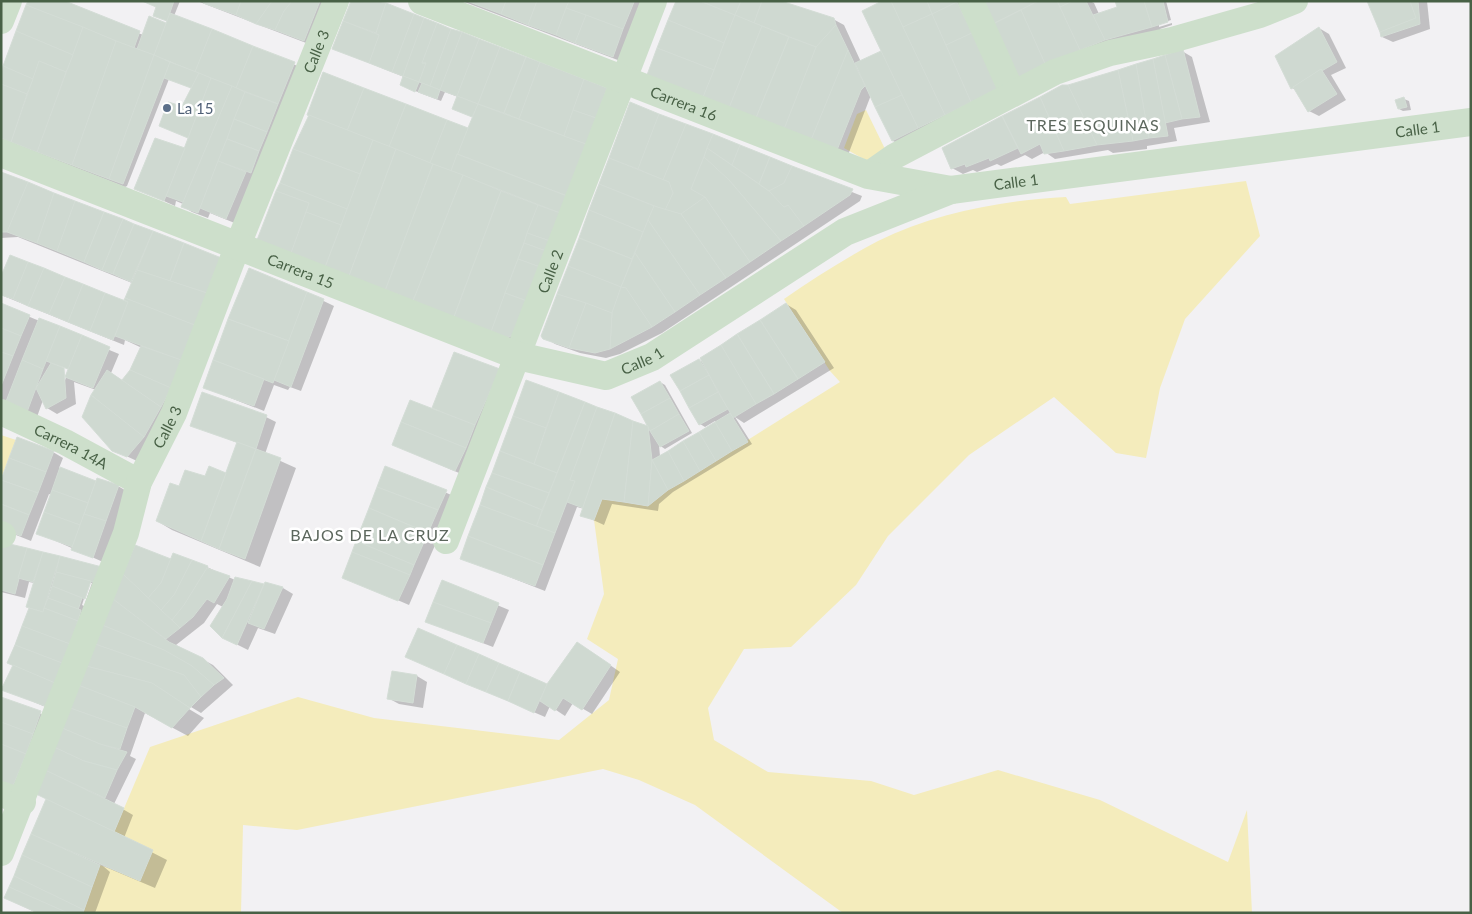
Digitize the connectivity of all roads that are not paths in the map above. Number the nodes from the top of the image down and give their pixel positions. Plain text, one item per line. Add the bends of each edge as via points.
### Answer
1 (9, 1) edge
2 (336, 1) edge
3 (422, 1) edge
4 (654, 1) edge
5 (971, 1) edge
6 (1295, 1) edge
7 (1, 21) edge
8 (624, 80) junction
9 (1012, 92) junction
10 (1471, 122) edge
11 (1, 153) edge
12 (868, 175) junction
13 (951, 190) junction
14 (238, 245) junction
15 (518, 356) junction
16 (606, 376) joint
17 (1, 412) edge
18 (139, 482) junction
19 (446, 541) dead end
20 (12, 798) edge
21 (1, 853) edge

1 - 7 street
2 - 14 street, Calle 3
3 - 8 street, Carrera 16
4 - 8 street, Calle 2
5 - 9 street
6 - 9 street via 1260,15 1172,40 1110,53 1055,72
8 - 12 street, Carrera 16
8 - 15 street, Calle 2
9 - 12 street via 895,156
10 - 13 street, Calle 1
11 - 14 street, Carrera 15
12 - 13 street, Carrera 16
13 - 16 street, Calle 1 via 845,232 652,357
14 - 15 street, Carrera 15
14 - 18 street, Calle 3 via 174,413
15 - 16 street, Carrera 15
15 - 19 street, Calle 2
17 - 18 street, Carrera 14A
18 - 20 street, Calle 3 via 126,533
20 - 21 street, Calle 3

